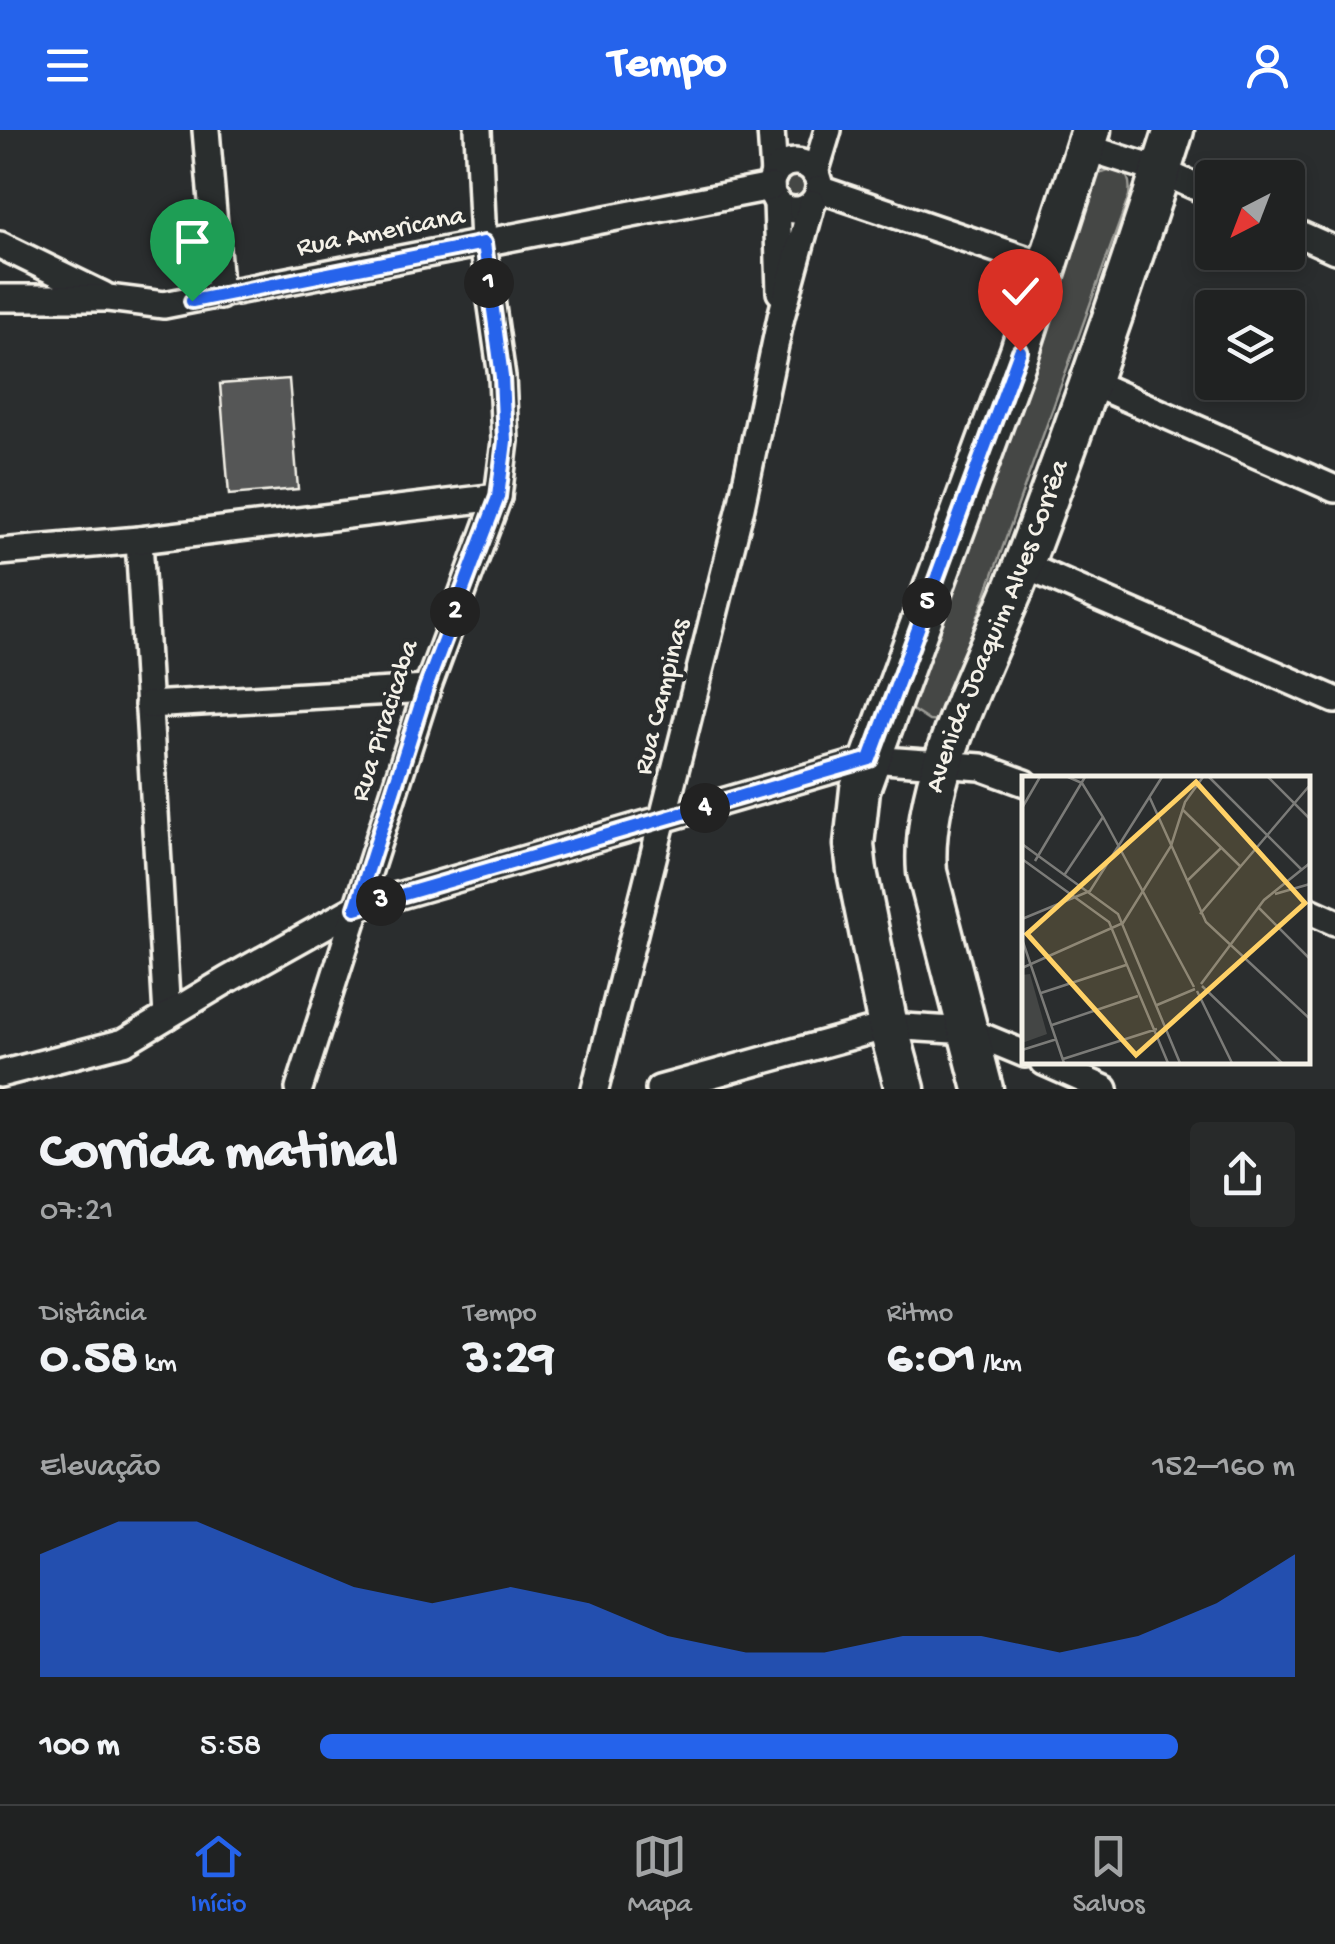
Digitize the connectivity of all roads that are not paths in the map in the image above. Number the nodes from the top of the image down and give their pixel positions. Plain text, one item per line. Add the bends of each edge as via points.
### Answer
1 (206, 130) edge
2 (478, 130) edge
3 (771, 130) edge
4 (828, 130) edge
5 (1174, 130) edge
6 (1088, 138) edge
7 (1161, 171) junction
8 (1195, 186) edge
9 (774, 188) junction
10 (815, 188) junction
11 (1305, 237) edge
12 (484, 243) junction
13 (0, 245) edge
14 (1335, 250) edge
15 (1046, 266) junction
16 (220, 296) junction
17 (0, 298) edge
18 (108, 298) junction
19 (782, 317) junction
20 (1090, 382) junction
21 (1335, 488) edge
22 (498, 497) junction
23 (138, 540) junction
24 (0, 552) edge
25 (1024, 565) junction
26 (426, 688) junction
27 (1335, 700) edge
28 (148, 705) junction
29 (870, 759) junction
30 (942, 764) junction
31 (1022, 781) edge
32 (664, 821) junction
33 (356, 908) junction
34 (1310, 911) edge
35 (1335, 922) edge
36 (167, 1016) junction
37 (888, 1026) junction
38 (969, 1031) junction
39 (1022, 1053) edge
40 (1049, 1064) edge
41 (0, 1074) edge
42 (299, 1089) edge
43 (596, 1089) edge
44 (659, 1089) edge
45 (905, 1089) edge
46 (982, 1089) edge
47 (1105, 1089) edge

1 - 16 street
2 - 12 street, Rua Piracicaba
3 - 9 street, Rua Campinas
4 - 10 street, Rua Campinas
5 - 7 main road, Avenida Joaquim Alves Corrêa
6 - 7 street
6 - 15 main road
7 - 8 street
7 - 20 main road, Avenida Joaquim Alves Corrêa
9 - 10 street via 798,210
9 - 10 street via 780,167 795,162 803,163
9 - 12 street, Rua Americana
9 - 19 street, Rua Campinas
10 - 15 street
10 - 19 street, Rua Campinas
11 - 14 street
12 - 16 street, Rua Americana
12 - 22 street, Rua Piracicaba via 502,377 505,441
13 - 18 street
15 - 29 main road
16 - 18 street, Rua Americana via 164,306
17 - 18 street, Rua Americana
19 - 32 street, Rua Campinas
20 - 21 street
20 - 25 main road, Avenida Joaquim Alves Corrêa
22 - 23 street
22 - 26 street, Rua Piracicaba
23 - 24 street
23 - 28 street
25 - 27 street
25 - 30 main road, Avenida Joaquim Alves Corrêa
26 - 28 street
26 - 33 street, Rua Piracicaba
28 - 36 street
29 - 30 street
29 - 32 street
29 - 37 main road via 854,846
30 - 31 street via 981,767
30 - 38 main road, Avenida Joaquim Alves Corrêa via 924,844
32 - 33 street
32 - 43 street, Rua Campinas
33 - 36 street
33 - 42 street, Rua Piracicaba
34 - 35 street
36 - 41 street via 124,1042
37 - 38 street
37 - 44 street
37 - 45 main road
38 - 39 street
38 - 46 main road, Avenida Joaquim Alves Corrêa
40 - 47 street

